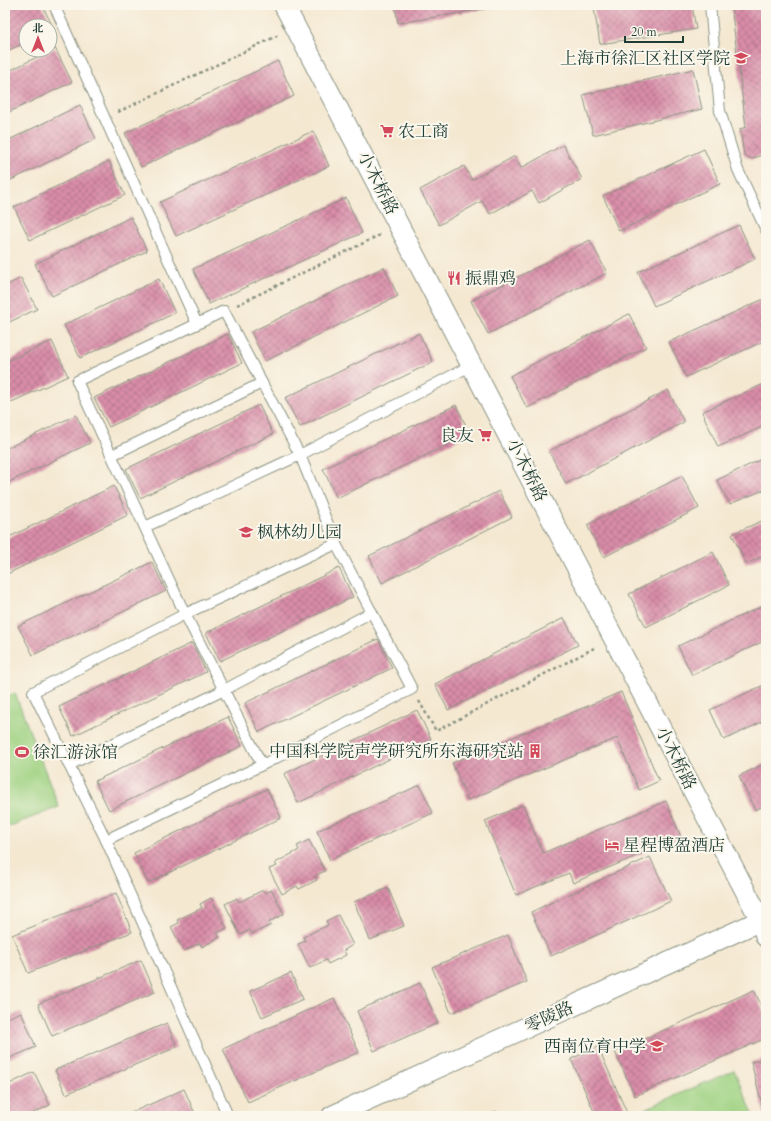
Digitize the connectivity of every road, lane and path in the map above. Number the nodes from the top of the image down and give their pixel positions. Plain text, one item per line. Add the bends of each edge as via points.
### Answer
1 (54, 5) edge
2 (284, 5) edge
3 (710, 5) edge
4 (296, 27) junction
5 (104, 118) junction
6 (399, 225) junction
7 (766, 230) edge
8 (224, 311) junction
9 (197, 324) junction
10 (472, 365) junction
11 (262, 384) junction
12 (112, 455) junction
13 (300, 455) junction
14 (145, 527) junction
15 (336, 544) junction
16 (372, 612) junction
17 (185, 614) junction
18 (614, 638) junction
19 (412, 689) junction
20 (224, 690) junction
21 (69, 766) junction
22 (262, 766) junction
23 (106, 840) junction
24 (764, 925) edge
25 (228, 1116) edge
26 (332, 1116) edge

1 - 5 lane
2 - 4 street, 小木桥路
3 - 7 lane via 720,112 738,170
4 - 5 path
4 - 6 street, 小木桥路
5 - 9 lane
6 - 8 path
6 - 10 street, 小木桥路
8 - 9 lane
8 - 11 lane
9 - 12 lane via 77,381
10 - 13 lane
10 - 18 street, 小木桥路
11 - 12 lane
11 - 13 lane
12 - 14 lane
13 - 14 lane
13 - 15 lane
14 - 17 lane
15 - 16 lane
15 - 17 lane
16 - 19 lane
16 - 20 lane
17 - 20 lane
17 - 21 lane via 33,692
18 - 19 path via 436,731
18 - 24 street, 小木桥路
19 - 22 lane
20 - 21 lane
20 - 22 lane
21 - 23 lane
22 - 23 lane
23 - 25 lane
24 - 26 street, 零陵路

